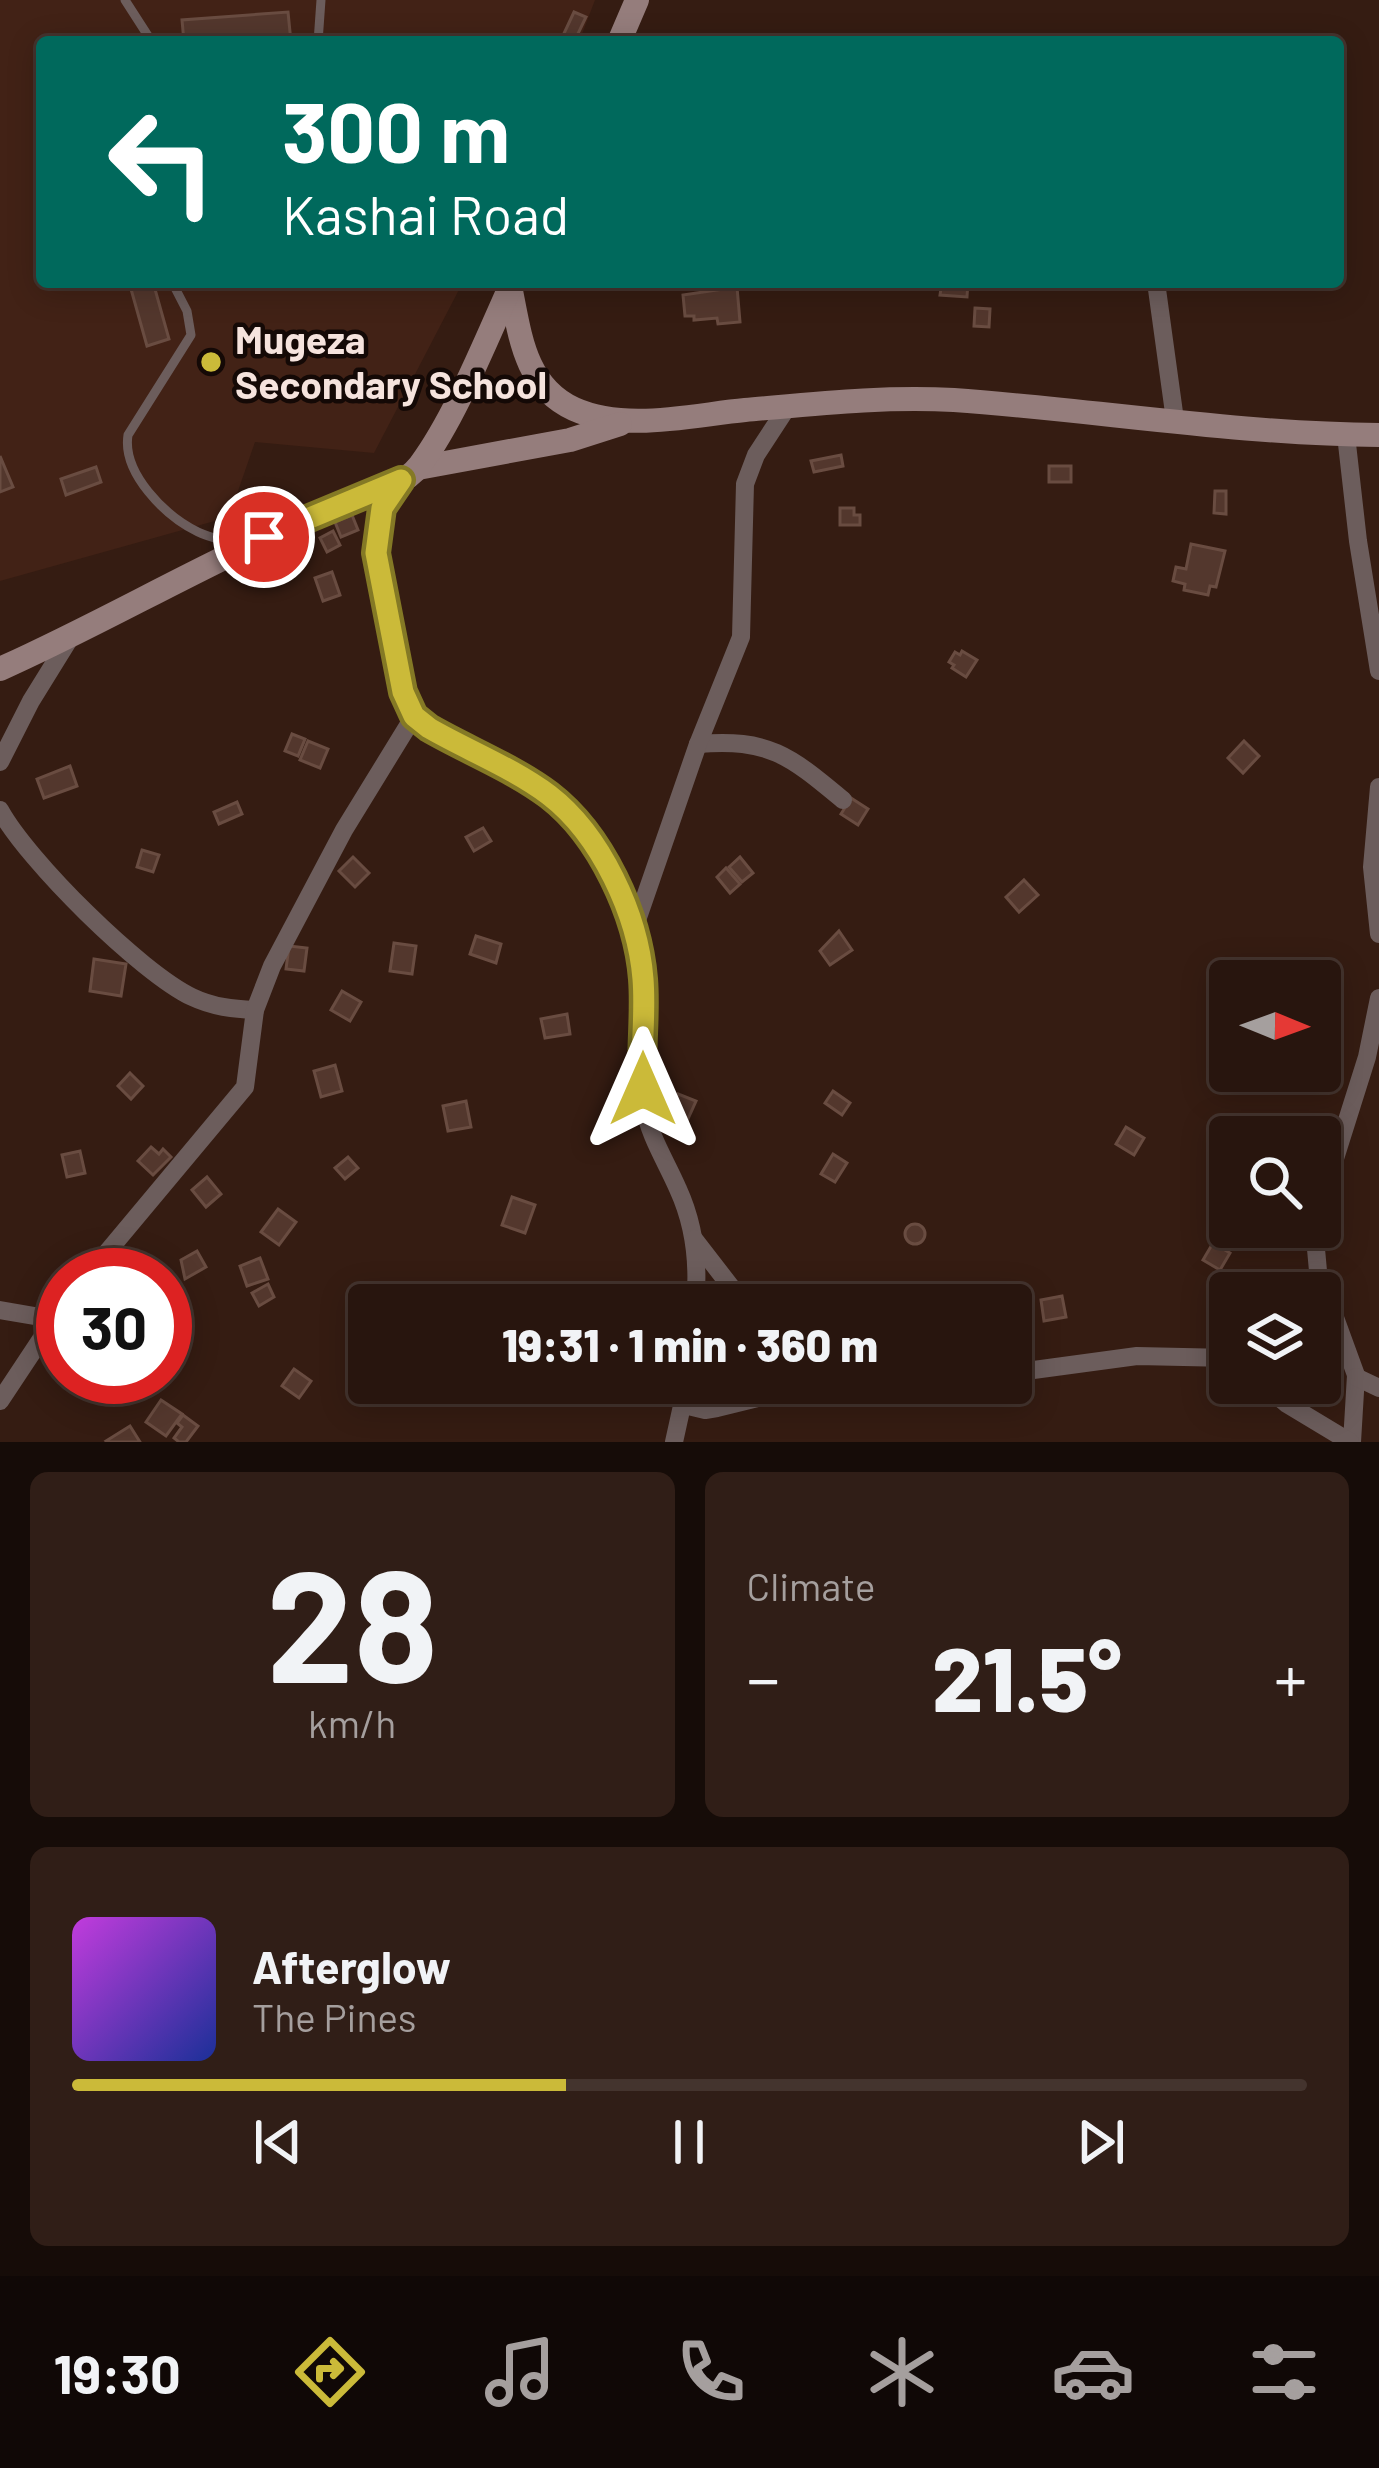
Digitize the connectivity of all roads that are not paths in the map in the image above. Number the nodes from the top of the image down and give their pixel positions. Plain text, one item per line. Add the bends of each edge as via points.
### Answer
1 (125, 0) edge
2 (320, 0) edge
3 (637, 0) edge
4 (148, 36) edge
5 (318, 36) edge
6 (622, 36) edge
7 (175, 288) edge
8 (509, 288) edge
9 (512, 288) edge
10 (1157, 288) edge
11 (788, 406) junction
12 (636, 418) junction
13 (1175, 420) junction
14 (1346, 435) junction
15 (1379, 435) edge
16 (410, 474) junction
17 (244, 547) junction
18 (70, 638) junction
19 (0, 669) edge
20 (1379, 671) edge
21 (414, 716) junction
22 (698, 744) junction
23 (0, 762) edge
24 (1379, 787) edge
25 (843, 800) dead end
26 (0, 810) edge
27 (634, 929) junction
28 (1379, 934) edge
29 (1379, 998) edge
30 (256, 1010) junction
31 (1341, 1140) edge
32 (694, 1239) junction
33 (111, 1248) edge
34 (1316, 1248) edge
35 (697, 1284) edge
36 (729, 1284) edge
37 (0, 1310) edge
38 (36, 1311) edge
39 (36, 1344) edge
40 (1209, 1358) edge
41 (1032, 1370) edge
42 (1356, 1377) junction
43 (1379, 1388) edge
44 (0, 1400) edge
45 (725, 1404) edge
46 (1286, 1404) edge
47 (684, 1405) joint
48 (674, 1442) edge
49 (1351, 1442) edge

1 - 4 lane
2 - 5 lane
3 - 6 street
7 - 17 lane via 191,335 125,452 136,476 174,515
8 - 16 street
9 - 12 street via 524,354 549,393 590,415
10 - 13 street
11 - 12 street
11 - 13 street via 951,400
11 - 22 street via 745,484 741,637
12 - 16 street
13 - 14 street
14 - 15 street
14 - 20 street
16 - 17 street
16 - 21 street via 382,508 376,553
17 - 18 street
18 - 19 street
18 - 23 street
21 - 27 street via 548,795 574,820
21 - 30 street via 344,830
22 - 25 street via 736,741 774,751
22 - 27 street
24 - 28 street via 1372,867
26 - 30 street via 76,899 160,976 219,1008
27 - 32 street via 643,981 644,1106
29 - 31 street
30 - 33 street via 245,1087
32 - 35 street
32 - 36 street
34 - 42 street
37 - 38 street
39 - 44 street
40 - 41 street via 1138,1356
42 - 43 street
42 - 49 street
45 - 47 street
46 - 49 street
47 - 48 street

